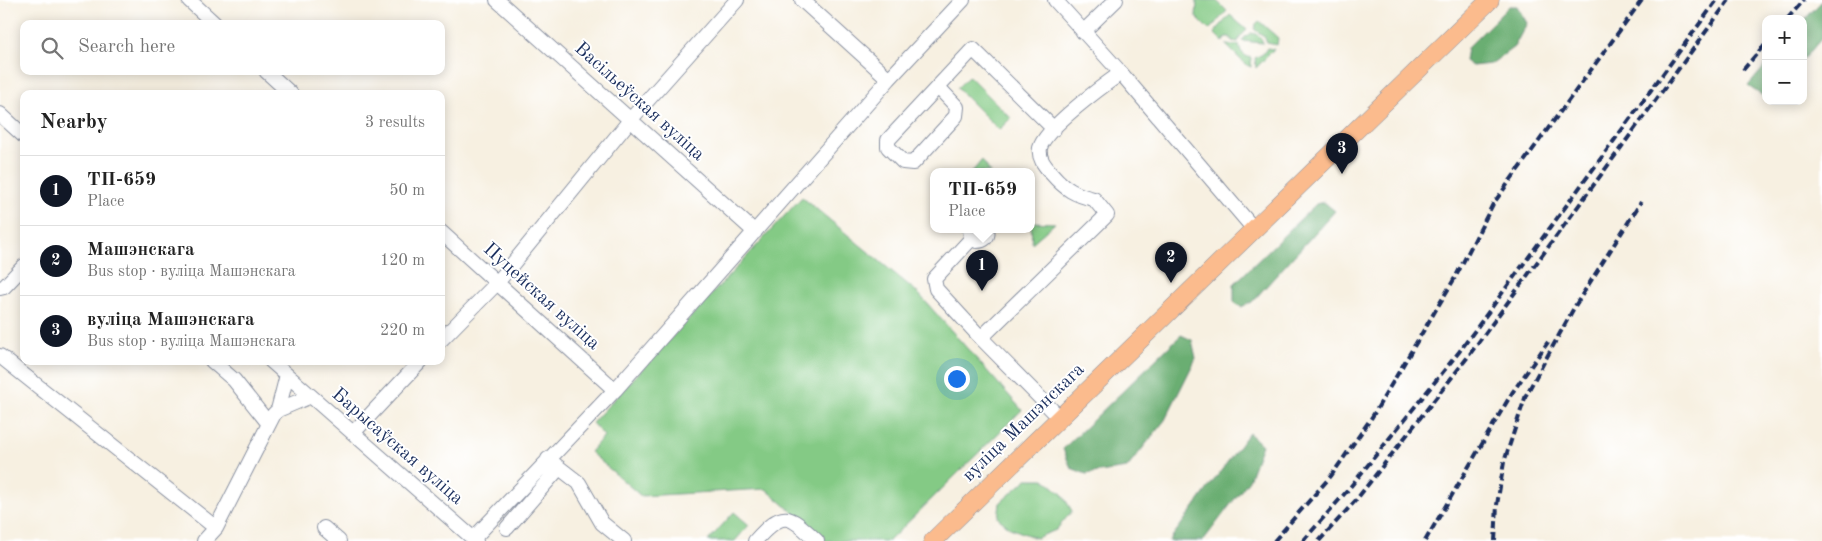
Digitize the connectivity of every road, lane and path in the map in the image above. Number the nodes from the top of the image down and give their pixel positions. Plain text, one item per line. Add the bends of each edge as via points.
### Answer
1 (189, 0) edge
2 (497, 0) edge
3 (736, 0) edge
4 (802, 0) edge
5 (963, 0) edge
6 (1055, 0) edge
7 (1116, 0) edge
8 (1490, 0) edge
9 (211, 20) edge
10 (1083, 32) junction
11 (1121, 73) junction
12 (270, 75) edge
13 (889, 80) junction
14 (938, 87) junction
15 (287, 90) edge
16 (0, 114) edge
17 (631, 119) junction
18 (1054, 129) junction
19 (20, 132) edge
20 (1253, 228) junction
21 (755, 232) junction
22 (987, 233) edge
23 (971, 234) edge
24 (445, 236) edge
25 (20, 270) edge
26 (496, 282) junction
27 (0, 288) edge
28 (445, 336) edge
29 (982, 338) junction
30 (0, 356) edge
31 (217, 365) edge
32 (276, 365) edge
33 (417, 365) edge
34 (287, 376) junction
35 (615, 390) junction
36 (311, 396) junction
37 (278, 410) junction
38 (1060, 418) junction
39 (269, 424) junction
40 (353, 433) junction
41 (548, 460) junction
42 (559, 468) junction
43 (216, 528) junction
44 (324, 528) dead end
45 (507, 528) dead end
46 (474, 540) edge
47 (204, 541) edge
48 (339, 541) edge
49 (624, 541) edge
50 (755, 541) edge
51 (817, 541) edge
52 (933, 541) edge

1 - 9 street
2 - 17 street, Васільеўская вуліца
3 - 17 street
4 - 13 street
5 - 13 street
6 - 10 street
7 - 10 street
8 - 20 main road, вуліца Машэнскага
10 - 11 street
11 - 18 street via 1090,95
11 - 20 street
12 - 15 street
13 - 21 street
14 - 14 street via 957,107 956,116 912,163 904,162 888,147 888,140
14 - 18 street via 973,49
16 - 19 street
17 - 21 street, Васільеўская вуліца
17 - 26 street
18 - 29 street via 1040,148 1042,162 1072,192 1094,199 1107,214
20 - 38 main road, вуліца Машэнскага
21 - 35 street
22 - 23 street via 985,239 977,241
23 - 29 street via 934,279 936,289
24 - 26 street, Пуцейская вуліца
25 - 27 street
26 - 28 street
26 - 35 street, Пуцейская вуліца
29 - 38 street
30 - 43 street
31 - 39 street via 234,380
32 - 34 street, Барысаўская вуліца
33 - 40 street
34 - 36 street, Барысаўская вуліца
34 - 37 street
35 - 41 street
36 - 37 street
36 - 40 street, Барысаўская вуліца
37 - 39 street
38 - 52 main road, вуліца Машэнскага
39 - 43 street
40 - 46 street, Барысаўская вуліца
41 - 42 street
41 - 46 street
42 - 45 street
42 - 49 street via 579,483 602,523
43 - 47 street
44 - 48 street
50 - 51 street via 770,524 784,518 795,521

